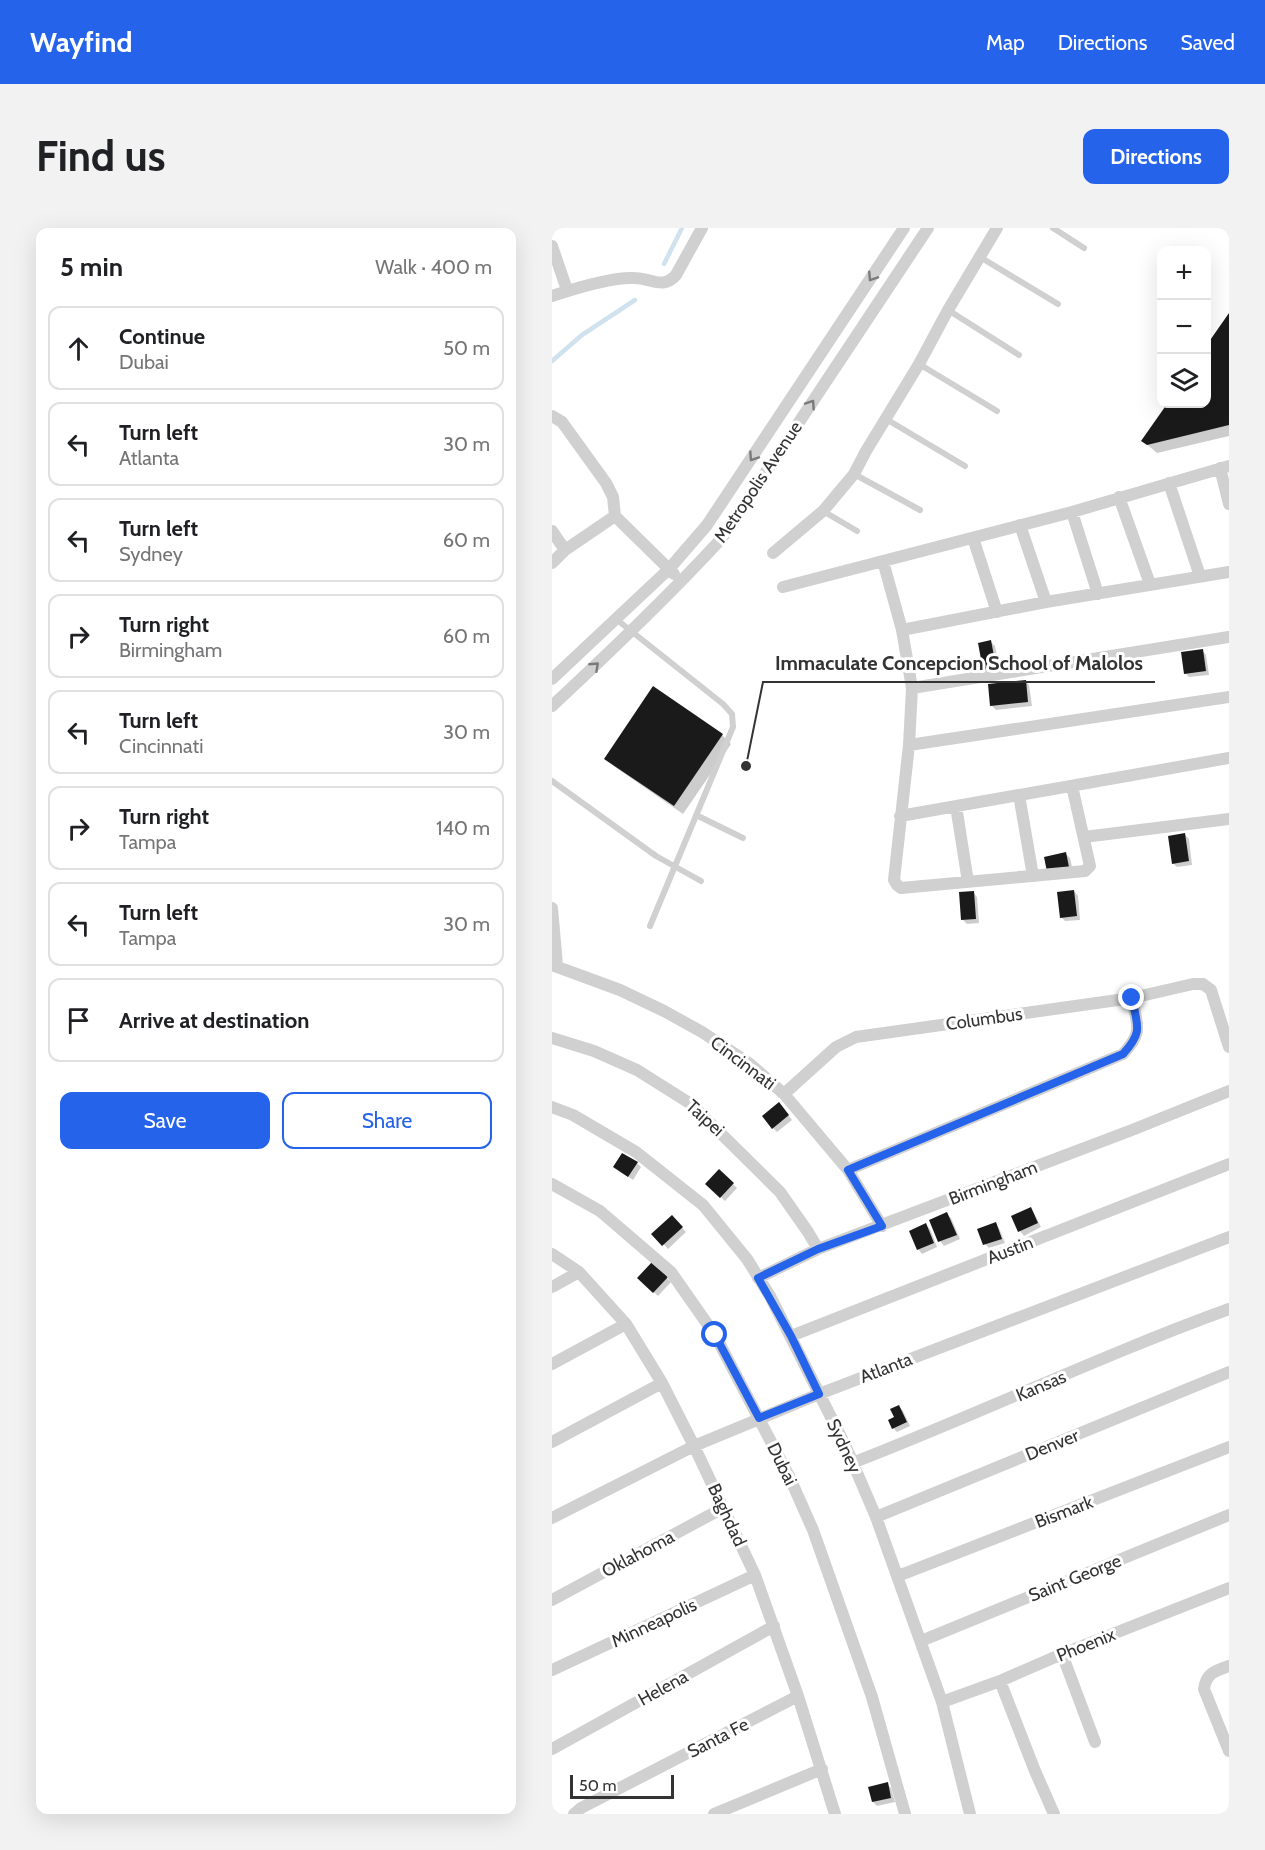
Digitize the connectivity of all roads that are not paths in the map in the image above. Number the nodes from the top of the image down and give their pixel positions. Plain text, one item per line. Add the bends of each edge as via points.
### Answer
1 (702, 228) edge
2 (904, 228) edge
3 (928, 228) edge
4 (997, 228) edge
5 (1053, 228) edge
6 (552, 246) edge
7 (1084, 248) dead end
8 (980, 257) junction
9 (567, 290) junction
10 (552, 296) edge
11 (1058, 304) dead end
12 (948, 310) junction
13 (1019, 356) dead end
14 (919, 364) junction
15 (997, 411) dead end
16 (552, 416) edge
17 (886, 419) junction
18 (965, 466) dead end
19 (1225, 467) edge
20 (854, 474) junction
21 (1169, 483) junction
22 (1119, 497) junction
23 (1229, 504) edge
24 (920, 510) dead end
25 (823, 511) junction
26 (1072, 512) junction
27 (615, 516) junction
28 (1020, 525) junction
29 (552, 531) edge
30 (857, 531) dead end
31 (973, 538) junction
32 (566, 550) junction
33 (773, 553) dead end
34 (883, 561) junction
35 (552, 563) edge
36 (669, 569) junction
37 (1229, 572) edge
38 (1200, 576) junction
39 (682, 582) junction
40 (1150, 584) junction
41 (783, 587) dead end
42 (1098, 594) junction
43 (1046, 602) junction
44 (997, 612) junction
45 (616, 619) junction
46 (902, 630) junction
47 (632, 632) junction
48 (1229, 638) edge
49 (552, 679) edge
50 (912, 688) junction
51 (1229, 697) edge
52 (552, 706) edge
53 (909, 745) junction
54 (1229, 758) edge
55 (552, 781) edge
56 (1072, 786) junction
57 (1019, 795) junction
58 (956, 806) junction
59 (696, 814) junction
60 (900, 816) junction
61 (1229, 819) edge
62 (1084, 837) junction
63 (743, 838) dead end
64 (675, 867) junction
65 (1033, 876) junction
66 (700, 881) dead end
67 (968, 882) junction
68 (552, 908) edge
69 (650, 926) dead end
70 (554, 965) edge
71 (1132, 998) junction
72 (552, 1038) edge
73 (1229, 1047) edge
74 (1229, 1091) edge
75 (784, 1094) junction
76 (552, 1107) edge
77 (1229, 1164) edge
78 (848, 1170) junction
79 (552, 1184) edge
80 (882, 1226) junction
81 (1229, 1237) edge
82 (818, 1249) junction
83 (552, 1254) edge
84 (579, 1272) junction
85 (758, 1278) junction
86 (552, 1287) edge
87 (1229, 1309) edge
88 (626, 1324) junction
89 (791, 1336) junction
90 (552, 1364) edge
91 (1229, 1372) edge
92 (662, 1383) junction
93 (819, 1394) junction
94 (759, 1418) junction
95 (552, 1442) edge
96 (694, 1446) junction
97 (1229, 1447) edge
98 (852, 1463) junction
99 (723, 1508) junction
100 (1229, 1515) edge
101 (876, 1517) junction
102 (552, 1518) edge
103 (755, 1575) junction
104 (898, 1576) junction
105 (1229, 1588) edge
106 (552, 1600) edge
107 (774, 1626) junction
108 (921, 1641) junction
109 (1062, 1654) junction
110 (1229, 1666) edge
111 (552, 1670) edge
112 (1000, 1681) junction
113 (798, 1696) junction
114 (942, 1702) junction
115 (1095, 1742) dead end
116 (552, 1749) edge
117 (1229, 1751) edge
118 (822, 1769) junction
119 (574, 1814) edge
120 (714, 1814) edge
121 (835, 1814) edge
122 (905, 1814) edge
123 (970, 1814) edge
124 (1054, 1814) edge

1 - 9 street via 671,281 664,284 626,278
2 -> 36 street, Metropolis Avenue via 714,515
39 -> 3 street, Metropolis Avenue via 722,538
4 - 8 street
5 - 7 lane
6 - 9 street
8 - 11 lane
8 - 12 street
9 - 10 street
12 - 13 lane
12 - 14 street
14 - 15 lane
14 - 17 street
16 - 27 street via 562,422 606,483 613,497
17 - 18 lane
17 - 20 street
19 - 21 street
19 - 23 street
20 - 24 lane
20 - 25 street
21 - 22 street
21 - 38 street
22 - 26 street
22 - 40 street
25 - 30 lane
25 - 33 street
26 - 28 street
26 - 42 street
27 - 32 street
27 - 36 street
28 - 31 street
28 - 43 street
29 - 32 street
31 - 34 street
31 - 44 street
32 - 35 street
34 - 41 street
34 - 46 street
36 - 39 street
36 - 45 street, Metropolis Avenue
37 - 38 street
38 - 40 street
39 - 47 street, Metropolis Avenue
40 - 42 street
42 - 43 street
43 - 44 street
44 - 46 street
45 - 47 lane
45 - 49 street, Metropolis Avenue
46 - 50 street
52 -> 47 street, Metropolis Avenue
47 - 59 lane via 732,714 733,727
48 - 50 street
50 - 53 street
51 - 53 street
53 - 60 street
54 - 56 street
55 - 64 lane
56 - 57 street
56 - 62 street
57 - 58 street
57 - 65 street
58 - 60 street
58 - 67 street
59 - 63 lane
59 - 64 lane
60 - 67 street via 894,880 897,885 901,888
61 - 62 street
62 - 65 street via 1089,866 1085,871
64 - 66 lane
64 - 69 lane
65 - 67 street
68 - 70 street
70 - 75 street, Cincinnati via 620,990 702,1032 750,1064
71 - 73 street, Columbus via 1203,984 1211,990
71 - 75 street, Columbus via 856,1037 836,1047
71 - 78 street via 1138,1032 1123,1054
72 - 82 street, Taipei via 637,1070 691,1104 780,1192
74 - 80 street, Birmingham
75 - 78 street, Cincinnati
76 - 85 street, Sydney via 573,1114 636,1152 703,1204
77 - 89 street, Austin
78 - 80 street, Cincinnati
79 - 94 street, Dubai via 600,1211 671,1272 715,1335
80 - 82 street, Birmingham
81 - 93 street, Atlanta
82 - 85 street, Birmingham
83 - 84 street, Baghdad
84 - 86 street
84 - 88 street, Baghdad
85 - 89 street, Sydney
87 - 98 street, Kansas
88 - 90 street
88 - 92 street, Baghdad
89 - 93 street, Sydney
91 - 101 street, Denver
92 - 95 street
92 - 96 street, Baghdad
93 - 94 street, Atlanta
93 - 98 street, Sydney
94 - 96 street, Atlanta
94 - 122 street, Dubai via 813,1530 872,1697
96 - 99 street, Baghdad
96 - 102 street, Atlanta
97 - 104 street, Bismark
98 - 101 street, Sydney
99 - 103 street, Baghdad
99 - 106 street, Oklahoma
100 - 108 street, Saint George
101 - 104 street, Sydney
103 - 107 street, Baghdad
103 - 111 street, Minneapolis
104 - 108 street, Sydney
105 - 109 street, Phoenix
107 - 113 street, Baghdad
107 - 116 street, Helena
108 - 114 street, Sydney
109 - 112 street, Phoenix
109 - 115 street
110 - 117 street via 1211,1672 1204,1689
112 - 114 street, Phoenix
112 - 124 street
113 - 118 street, Baghdad
113 - 119 street, Santa Fe
114 - 123 street, Sydney
118 - 120 street
118 - 121 street, Baghdad

